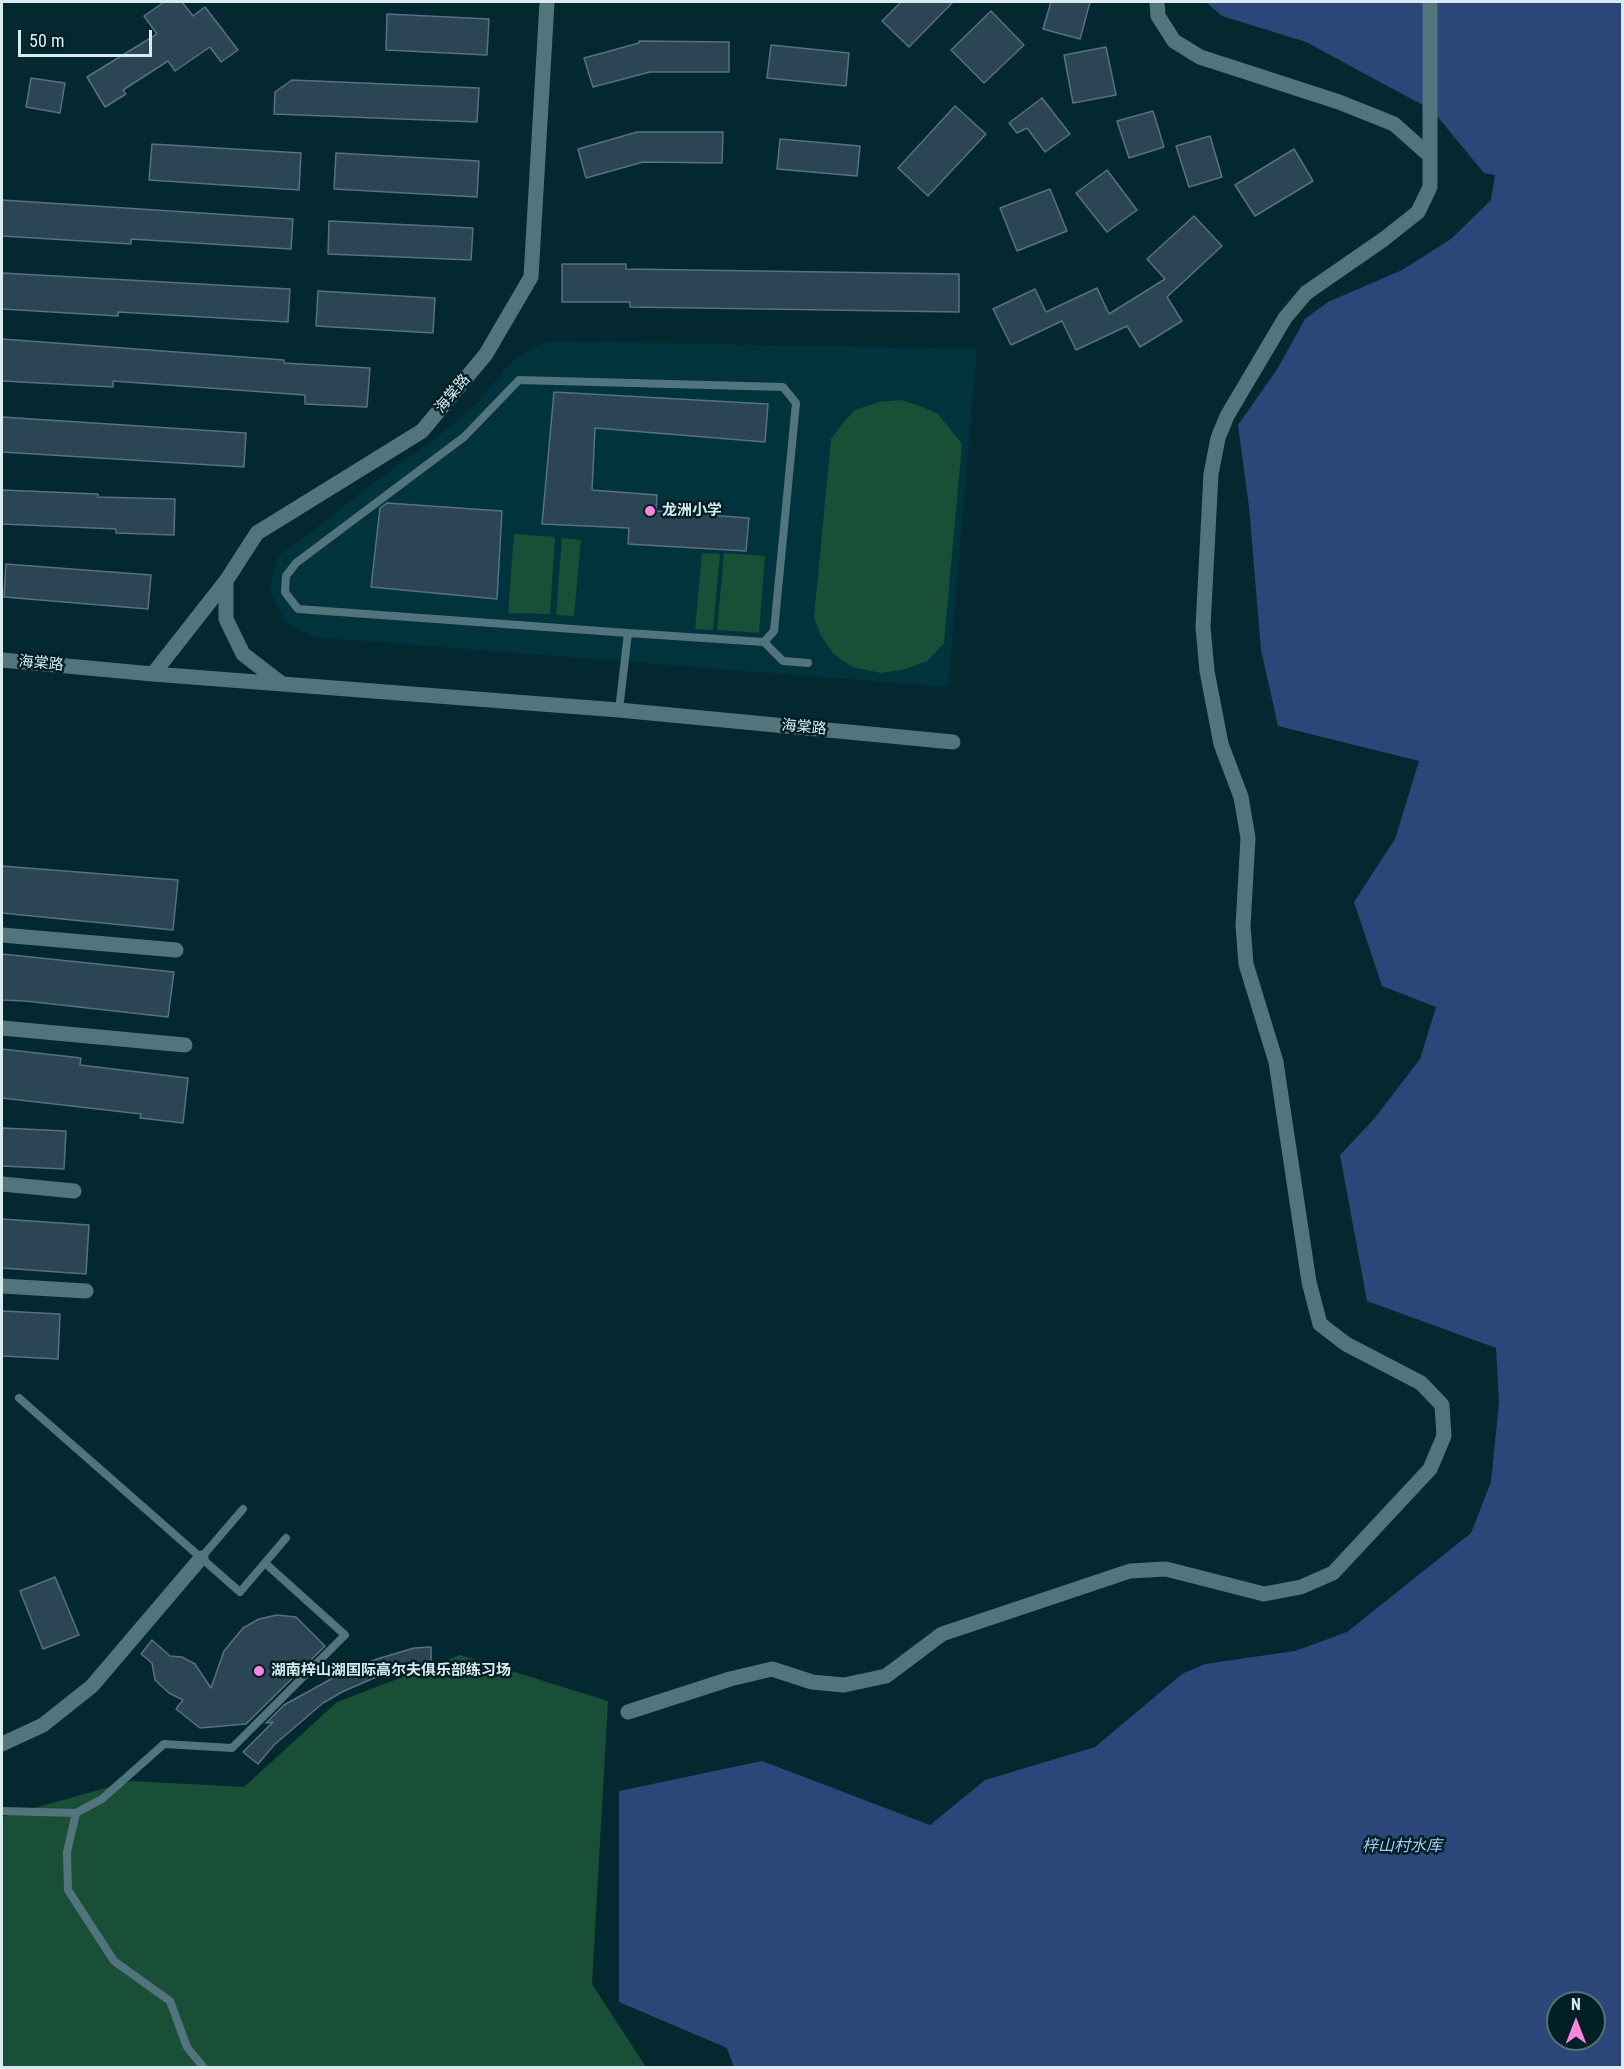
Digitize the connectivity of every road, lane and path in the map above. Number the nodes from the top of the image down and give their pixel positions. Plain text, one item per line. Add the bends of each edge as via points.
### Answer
1 (547, 2) edge
2 (1157, 2) edge
3 (1430, 2) edge
4 (1430, 156) junction
5 (226, 581) junction
6 (628, 633) junction
7 (765, 642) junction
8 (2, 660) edge
9 (808, 663) dead end
10 (153, 674) junction
11 (282, 684) junction
12 (619, 710) junction
13 (953, 742) dead end
14 (2, 935) edge
15 (176, 950) dead end
16 (2, 1028) edge
17 (185, 1046) dead end
18 (2, 1184) edge
19 (74, 1191) dead end
20 (2, 1286) edge
21 (86, 1292) dead end
22 (19, 1398) dead end
23 (243, 1509) dead end
24 (286, 1538) dead end
25 (201, 1558) junction
26 (265, 1563) junction
27 (628, 1712) dead end
28 (2, 1744) edge
29 (2, 1810) edge
30 (76, 1813) junction
31 (204, 2067) edge

1 - 5 street, 海棠路 via 531,277 486,354 422,431 257,533
2 - 4 street via 1158,16 1174,41 1200,57 1394,124
3 - 4 street
4 - 27 street via 1430,187 1418,212 1306,294 1285,318 1227,416 1211,474 1203,627 1221,744 1241,797 1248,838 1243,926 1246,964 1276,1062 1309,1282 1320,1324 1346,1344 1421,1383 1442,1405 1444,1436 1430,1469 1333,1574 1301,1587 1264,1594 1166,1569 1130,1571 942,1634 886,1676 844,1685 812,1682 772,1669
5 - 10 street, 海棠路
5 - 11 street via 226,619 243,654
6 - 7 lane
6 - 7 lane via 298,609 285,592 286,576 296,563 464,437 519,380 783,387 796,403 774,630
6 - 12 lane
7 - 9 lane via 783,661
8 - 10 street, 海棠路
10 - 11 street, 海棠路
11 - 12 street, 海棠路
12 - 13 street, 海棠路
14 - 15 street
16 - 17 street
18 - 19 street
20 - 21 street
22 - 25 lane
23 - 25 lane
24 - 26 lane
25 - 26 lane via 240,1592
25 - 28 street via 92,1686 43,1725
26 - 30 lane via 345,1635 232,1748 164,1744 102,1800
29 - 30 lane
30 - 31 lane via 67,1852 68,1890 114,1961 170,2001 187,2047

